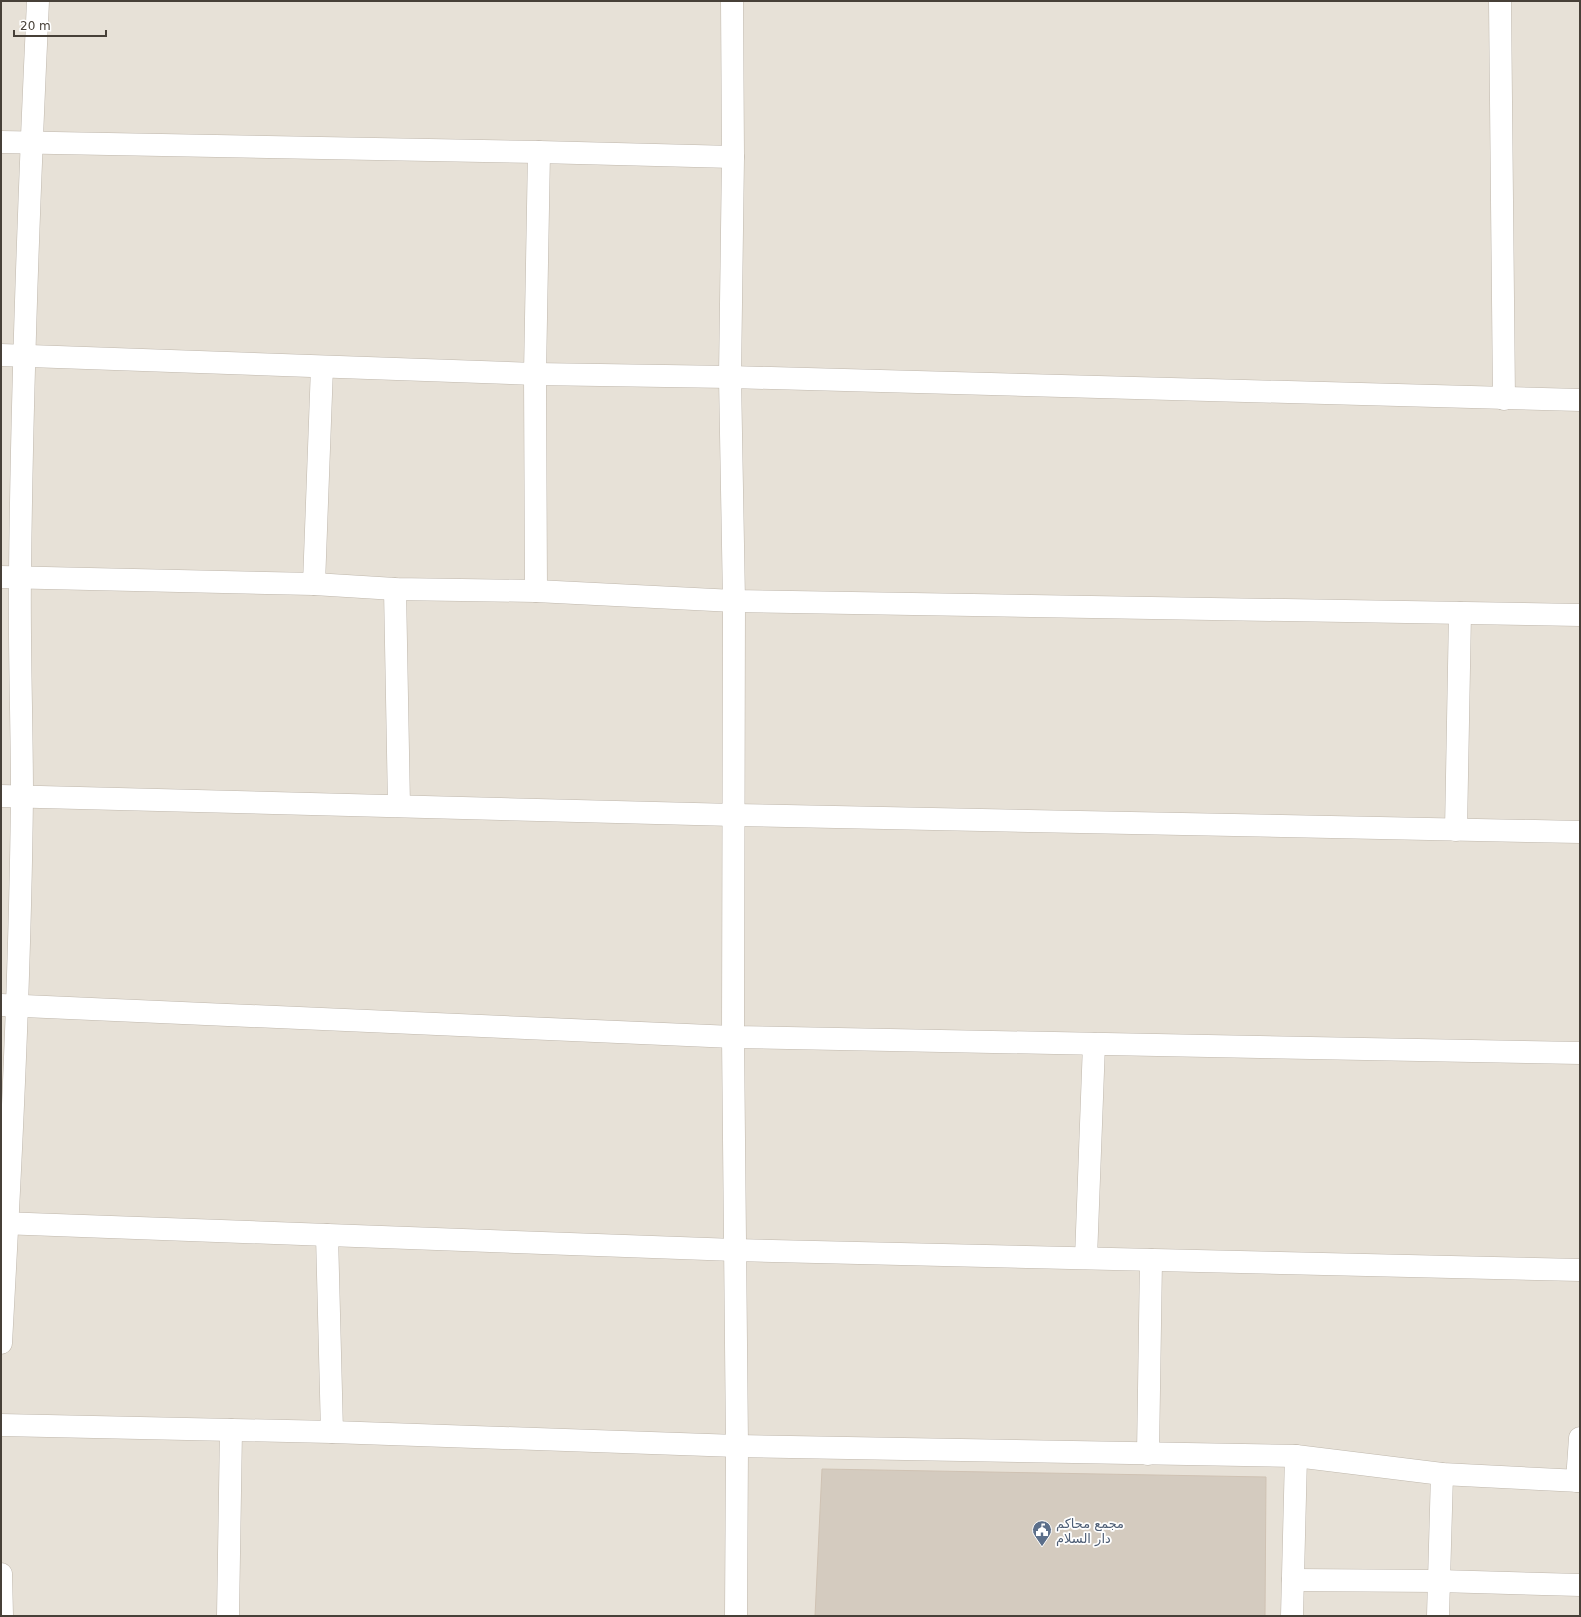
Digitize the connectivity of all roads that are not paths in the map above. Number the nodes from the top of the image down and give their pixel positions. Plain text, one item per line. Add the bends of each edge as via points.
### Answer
1 (38, 1) edge
2 (732, 1) edge
3 (1500, 1) edge
4 (1, 142) edge
5 (32, 144) junction
6 (539, 152) junction
7 (733, 157) junction
8 (1, 355) edge
9 (24, 356) junction
10 (322, 367) junction
11 (535, 374) junction
12 (730, 377) junction
13 (1504, 399) junction
14 (1580, 400) edge
15 (10, 577) edge
16 (314, 584) junction
17 (395, 589) junction
18 (536, 591) junction
19 (734, 601) junction
20 (1460, 613) junction
21 (1580, 615) edge
22 (11, 796) edge
23 (399, 806) junction
24 (734, 815) junction
25 (1456, 830) junction
26 (1580, 832) edge
27 (9, 1005) edge
28 (733, 1037) junction
29 (1094, 1044) junction
30 (1580, 1053) edge
31 (4, 1223) edge
32 (327, 1235) junction
33 (735, 1250) junction
34 (1086, 1258) junction
35 (1151, 1260) junction
36 (1580, 1270) edge
37 (1, 1343) edge
38 (1, 1426) edge
39 (231, 1430) junction
40 (332, 1432) junction
41 (1580, 1438) edge
42 (737, 1446) junction
43 (1148, 1454) junction
44 (1296, 1456) junction
45 (1442, 1474) junction
46 (1579, 1481) edge
47 (1, 1574) edge
48 (1293, 1580) junction
49 (1439, 1581) junction
50 (1580, 1585) edge
51 (2, 1616) edge
52 (228, 1616) edge
53 (736, 1616) edge
54 (1292, 1616) edge
55 (1438, 1616) edge

1 - 5 street
2 - 7 street
3 - 13 street
4 - 5 street
5 - 6 street
5 - 9 street
6 - 7 street
6 - 11 street
7 - 12 street
8 - 9 street
9 - 10 street
9 - 15 street
10 - 11 street
10 - 16 street
11 - 12 street
11 - 18 street
12 - 13 street
12 - 19 street
13 - 14 street
15 - 16 street
15 - 22 street
16 - 17 street
17 - 18 street
17 - 23 street
18 - 19 street
19 - 20 street
19 - 24 street
20 - 21 street
20 - 25 street
22 - 23 street
22 - 27 street
23 - 24 street
24 - 25 street
24 - 28 street
25 - 26 street
27 - 28 street
27 - 31 street
28 - 29 street
28 - 33 street
29 - 30 street
29 - 34 street
31 - 32 street
31 - 37 street
32 - 33 street
32 - 40 street
33 - 34 street
33 - 42 street
34 - 35 street
35 - 36 street
35 - 43 street
38 - 39 street
39 - 40 street
39 - 52 street
40 - 42 street
41 - 46 street
42 - 43 street
42 - 53 street
43 - 44 street
44 - 45 street
44 - 48 street
45 - 46 street
45 - 49 street
47 - 51 street
48 - 49 street
48 - 54 street
49 - 50 street
49 - 55 street

